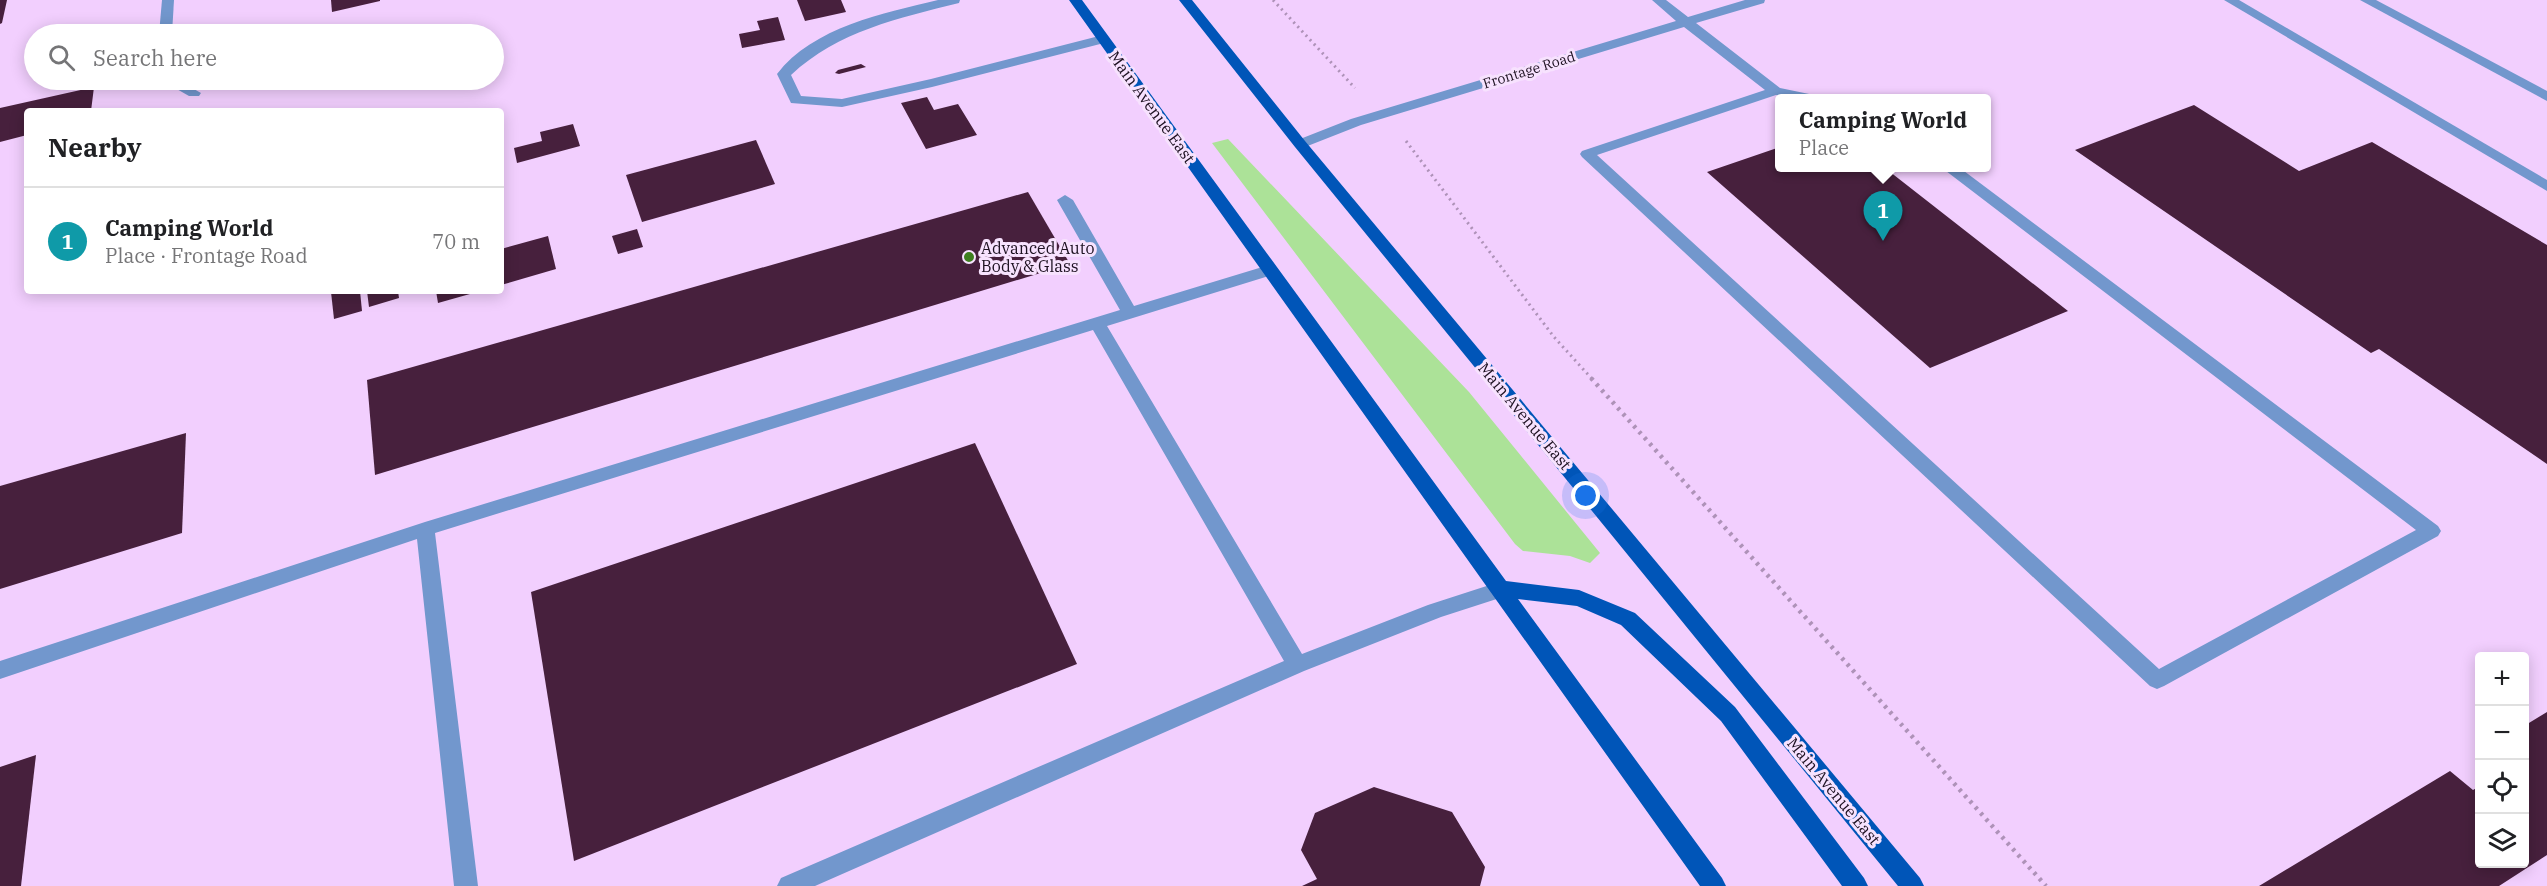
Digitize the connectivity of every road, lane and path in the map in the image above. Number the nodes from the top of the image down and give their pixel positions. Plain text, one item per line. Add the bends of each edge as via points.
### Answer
1 (168, 0) edge
2 (954, 0) edge
3 (1075, 0) edge
4 (1185, 0) edge
5 (1273, 0) edge
6 (1658, 0) edge
7 (1759, 0) edge
8 (2230, 0) edge
9 (2366, 0) edge
10 (1688, 22) junction
11 (167, 24) edge
12 (1103, 39) junction
13 (188, 90) edge
14 (1774, 91) junction
15 (1360, 92) dead end
16 (194, 93) dead end
17 (1787, 94) edge
18 (2547, 97) edge
19 (1402, 138) dead end
20 (1300, 144) junction
21 (1956, 172) edge
22 (2547, 186) edge
23 (1065, 200) dead end
24 (1269, 270) junction
25 (1130, 313) junction
26 (1097, 323) junction
27 (426, 530) junction
28 (1502, 589) junction
29 (1297, 665) junction
30 (0, 670) edge
31 (466, 886) edge
32 (789, 886) edge
33 (1714, 886) edge
34 (1856, 886) edge
35 (1912, 886) edge
36 (2046, 886) edge

1 - 11 street
2 - 12 street via 866,22 797,59 784,74 796,100 842,103
3 - 12 main road, Main Avenue East
4 - 20 main road, Main Avenue East
5 - 15 path
6 - 10 street
7 - 10 street, Frontage Road
8 - 22 street
9 - 18 street
10 - 14 street
10 - 20 street, Frontage Road via 1356,122
12 - 24 main road, Main Avenue East
13 - 16 street
14 - 17 street
14 - 21 street via 1587,154 2157,680 2431,531
19 - 36 path via 1554,337
20 - 35 main road, Main Avenue East
23 - 25 street
24 - 25 street
24 - 28 main road, Main Avenue East
25 - 26 street
26 - 27 street
26 - 29 street
27 - 30 street
27 - 31 street
28 - 29 street
28 - 33 main road, Main Avenue East
28 - 34 main road via 1579,598 1628,620 1728,714
29 - 32 street

